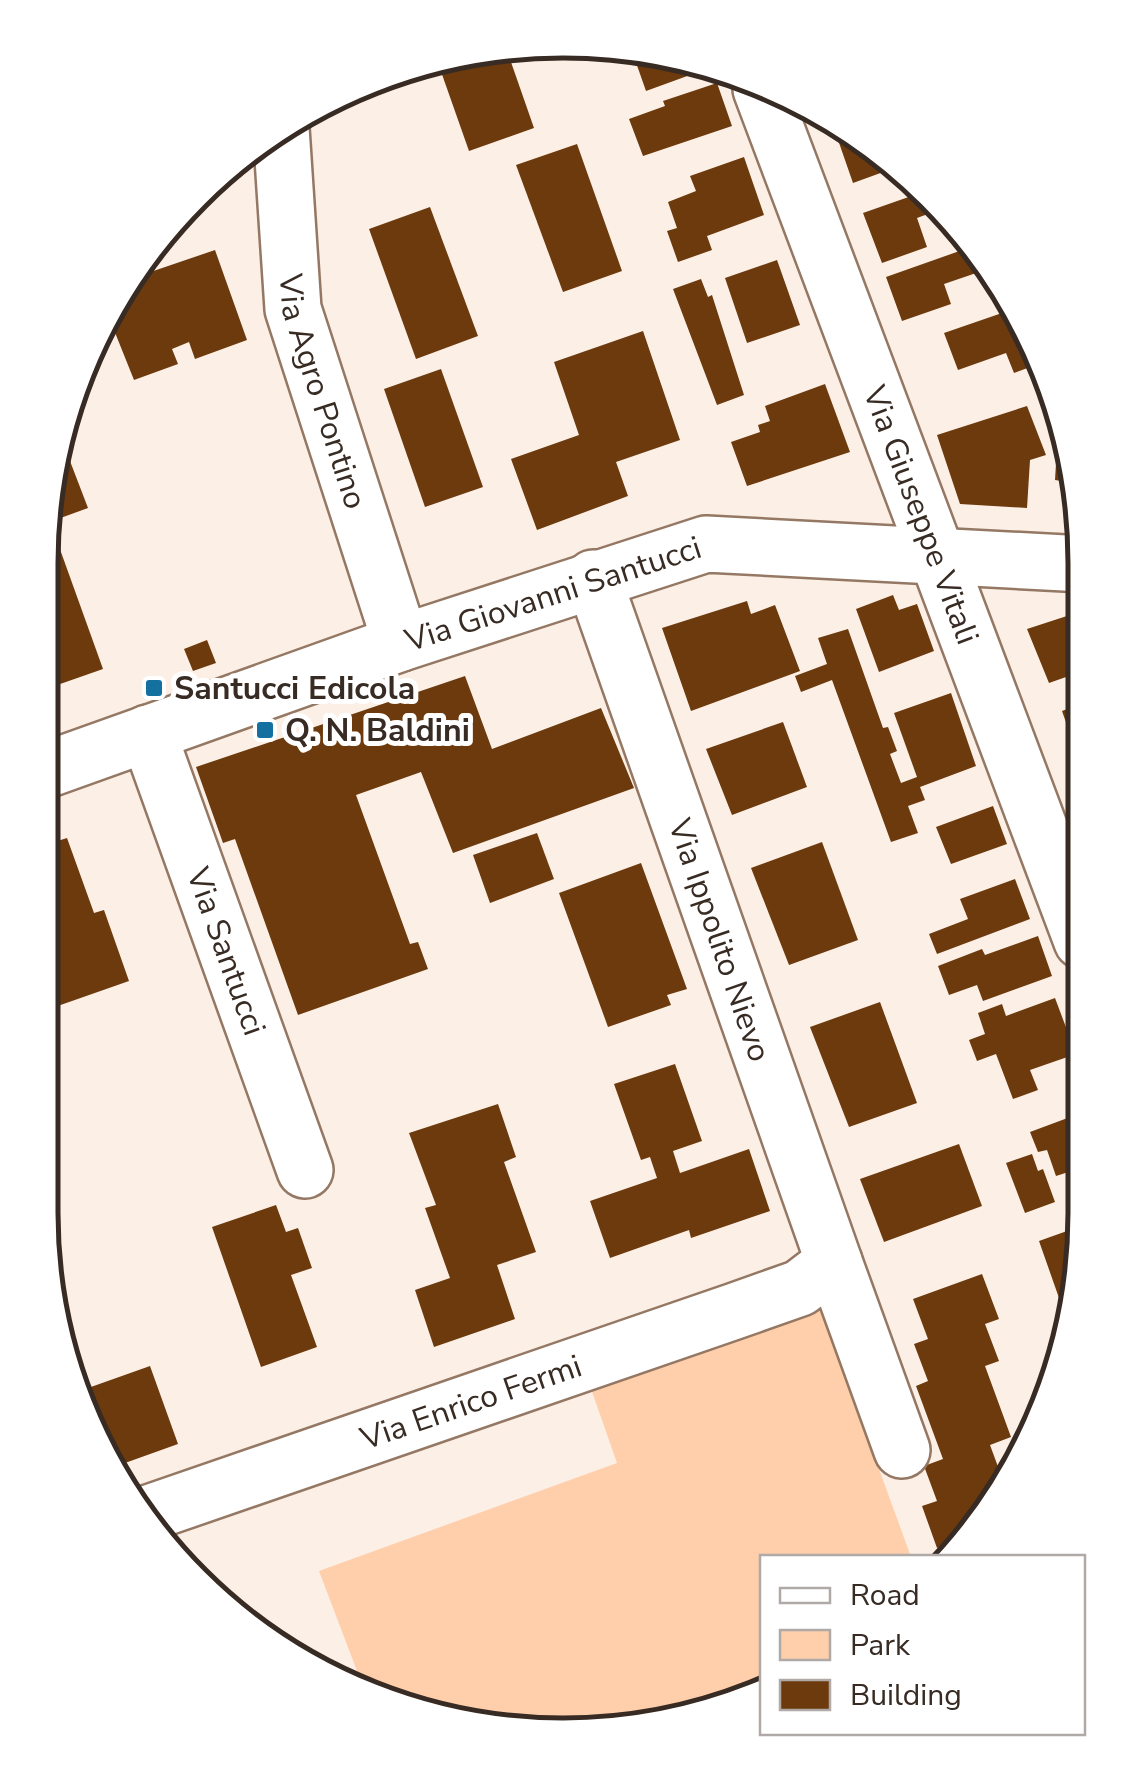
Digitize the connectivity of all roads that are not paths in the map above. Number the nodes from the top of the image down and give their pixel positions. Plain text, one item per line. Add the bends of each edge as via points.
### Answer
1 (765, 100) edge
2 (281, 144) edge
3 (934, 556) junction
4 (1068, 563) edge
5 (593, 578) junction
6 (401, 643) junction
7 (148, 733) junction
8 (58, 766) edge
9 (1068, 905) edge
10 (305, 1170) dead end
11 (816, 1275) junction
12 (902, 1450) dead end
13 (155, 1511) edge

1 - 3 street, Via Giuseppe Vitali
2 - 6 street, Via Agro Pontino via 293,309
3 - 4 street, Via Giovanni Santucci
3 - 5 street, Via Giovanni Santucci via 706,544
3 - 9 street, Via Giuseppe Vitali
5 - 6 street, Via Giovanni Santucci
5 - 11 street, Via Ippolito Nievo
6 - 7 street, Via Giovanni Santucci
7 - 8 street, Via Giovanni Santucci
7 - 10 street, Via Santucci
11 - 12 street
11 - 13 street, Via Enrico Fermi

